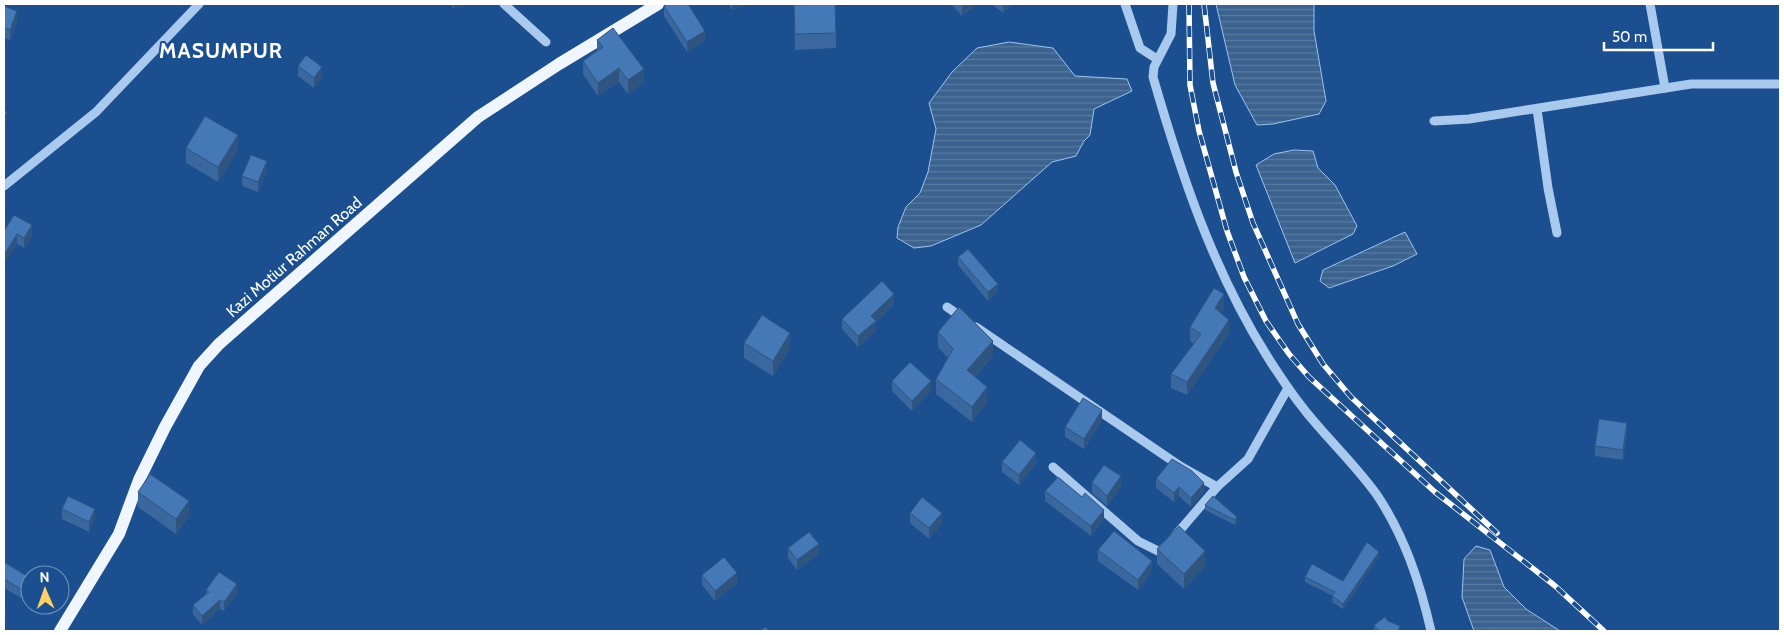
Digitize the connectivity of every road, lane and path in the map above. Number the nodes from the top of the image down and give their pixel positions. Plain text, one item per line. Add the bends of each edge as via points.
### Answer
1 (199, 4) edge
2 (504, 4) edge
3 (658, 4) edge
4 (1125, 4) edge
5 (1173, 4) edge
6 (1650, 4) edge
7 (546, 42) dead end
8 (1157, 59) junction
9 (1780, 84) edge
10 (1665, 88) junction
11 (1537, 109) junction
12 (1434, 121) dead end
13 (4, 186) edge
14 (1557, 233) dead end
15 (947, 307) dead end
16 (1288, 388) junction
17 (1053, 467) dead end
18 (1217, 487) junction
19 (60, 631) edge
20 (1431, 631) edge

1 - 13 street via 96,112
2 - 7 street
3 - 19 main road, Kazi Motiur Rahman Road via 478,116 219,344 199,366 165,427 139,480 119,534
4 - 8 street via 1140,48
5 - 8 street via 1171,34
6 - 10 street
8 - 16 street via 1153,77 1193,204 1226,283
9 - 10 street via 1692,84
10 - 11 street
11 - 12 street
11 - 14 street
15 - 18 street via 1180,466
16 - 18 street via 1248,459
16 - 20 street via 1376,494 1390,516 1414,567
17 - 18 street via 1138,541 1160,552

